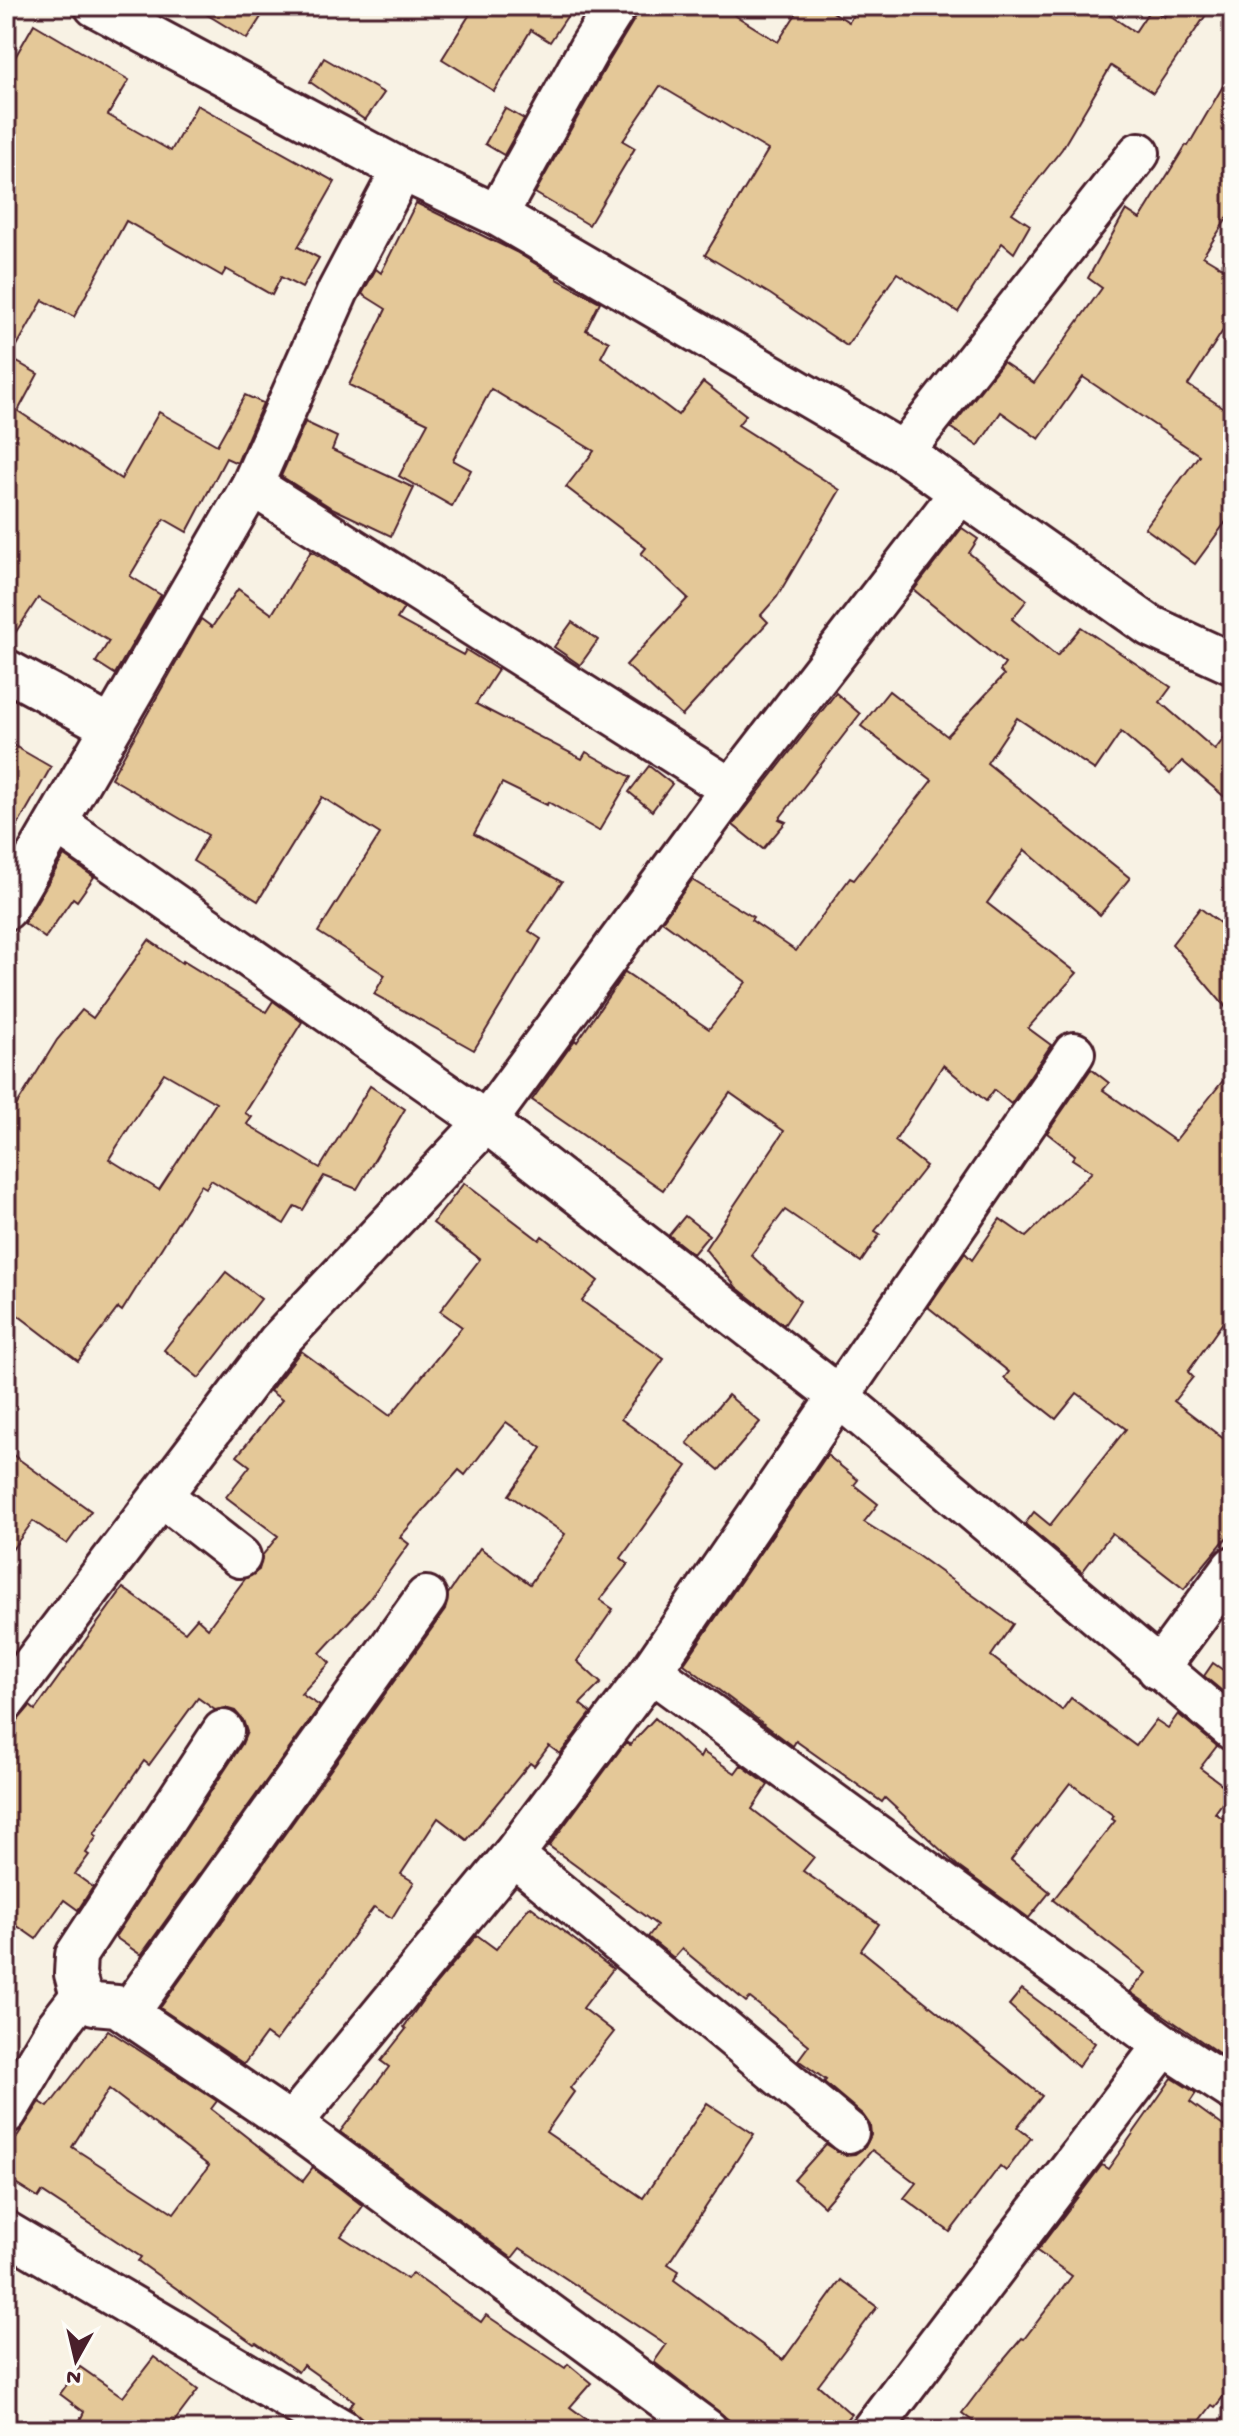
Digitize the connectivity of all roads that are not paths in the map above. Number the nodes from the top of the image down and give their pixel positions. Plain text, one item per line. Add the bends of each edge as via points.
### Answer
1 (95, 6) edge
2 (616, 6) edge
3 (1139, 153) dead end
4 (402, 170) junction
5 (497, 215) junction
6 (903, 452) junction
7 (252, 485) junction
8 (960, 493) junction
9 (1233, 664) edge
10 (6, 670) edge
11 (111, 727) junction
12 (731, 789) junction
13 (57, 823) junction
14 (6, 909) edge
15 (1074, 1053) dead end
16 (486, 1122) junction
17 (837, 1395) junction
18 (162, 1496) junction
19 (240, 1557) dead end
20 (1233, 1567) edge
21 (426, 1597) dead end
22 (1158, 1669) junction
23 (651, 1671) junction
24 (6, 1700) edge
25 (1233, 1730) edge
26 (223, 1731) dead end
27 (513, 1855) junction
28 (81, 1996) junction
29 (129, 2012) junction
30 (1164, 2045) junction
31 (1233, 2090) edge
32 (6, 2113) edge
33 (291, 2124) junction
34 (848, 2132) dead end
35 (6, 2232) edge
36 (342, 2430) edge
37 (707, 2430) edge
38 (872, 2430) edge

1 - 4 street
2 - 5 street
3 - 6 street
4 - 5 street
4 - 7 street via 338,291
5 - 6 street
6 - 8 street
7 - 11 street
7 - 12 street
8 - 9 street via 1150,626
8 - 12 street
10 - 11 street
11 - 13 street
12 - 16 street
13 - 14 street
13 - 16 street
15 - 17 street
16 - 17 street
16 - 18 street via 278,1342
17 - 22 street
17 - 23 street
18 - 19 street
18 - 24 street
20 - 22 street
21 - 29 street
22 - 25 street
23 - 27 street
23 - 30 street
26 - 28 street via 76,1955
27 - 33 street
27 - 34 street
28 - 29 street
28 - 32 street
29 - 33 street
30 - 31 street
30 - 38 street
33 - 37 street
35 - 36 street

